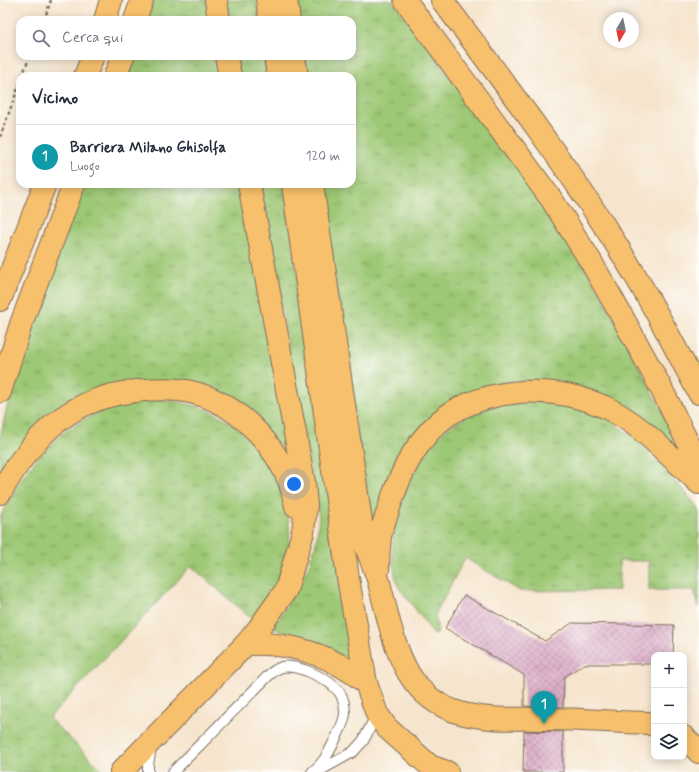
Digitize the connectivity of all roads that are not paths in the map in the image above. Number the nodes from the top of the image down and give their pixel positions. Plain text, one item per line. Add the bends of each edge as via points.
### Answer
1 (111, 0) edge
2 (142, 0) edge
3 (216, 0) edge
4 (267, 0) edge
5 (286, 0) edge
6 (405, 0) edge
7 (442, 0) edge
8 (106, 16) edge
9 (136, 16) edge
10 (218, 16) edge
11 (269, 16) edge
12 (288, 16) edge
13 (91, 60) edge
14 (121, 60) edge
15 (227, 60) edge
16 (276, 60) edge
17 (295, 60) edge
18 (87, 72) edge
19 (117, 72) edge
20 (229, 72) edge
21 (277, 72) edge
22 (296, 72) edge
23 (43, 188) edge
24 (72, 188) edge
25 (250, 188) edge
26 (294, 188) edge
27 (313, 188) edge
28 (0, 300) edge
29 (0, 392) edge
30 (699, 393) edge
31 (699, 465) edge
32 (699, 483) edge
33 (0, 493) edge
34 (304, 532) junction
35 (378, 578) junction
36 (246, 644) junction
37 (366, 683) junction
38 (377, 714) junction
39 (651, 724) edge
40 (158, 733) junction
41 (687, 740) edge
42 (699, 752) edge
43 (121, 772) edge
44 (148, 772) edge
45 (173, 772) edge
46 (312, 772) edge
47 (317, 772) edge
48 (447, 772) edge

1 - 8 highway
2 - 9 highway
3 - 10 highway
4 - 11 highway
5 - 12 highway
6 - 31 highway via 552,200 624,320
7 - 30 highway via 606,228 640,284
13 - 18 highway
14 - 19 highway
15 - 20 highway
16 - 21 highway
17 - 22 highway
23 - 28 highway
24 - 29 highway via 20,324
25 - 34 highway via 304,482
26 - 37 highway via 348,578
27 - 35 highway via 364,542
32 - 35 highway via 649,435 631,421 605,408 565,394 545,391 495,395 448,415 432,429 407,462 398,480 380,536
33 - 34 highway via 17,465 54,424 87,403 134,391 179,390 197,394 229,408 259,432 281,464 290,483
34 - 36 highway via 286,590
35 - 39 highway via 397,650 406,668 422,691 443,707 456,712 496,719
36 - 37 highway via 300,649 339,664
36 - 40 highway
37 - 38 highway
38 - 47 lane via 363,740 353,752
38 - 48 highway via 387,728 430,766
40 - 43 highway
40 - 44 lane via 150,752
41 - 42 highway
45 - 46 lane via 266,677 283,667 294,667 320,677 333,686 344,702 343,723 327,756

